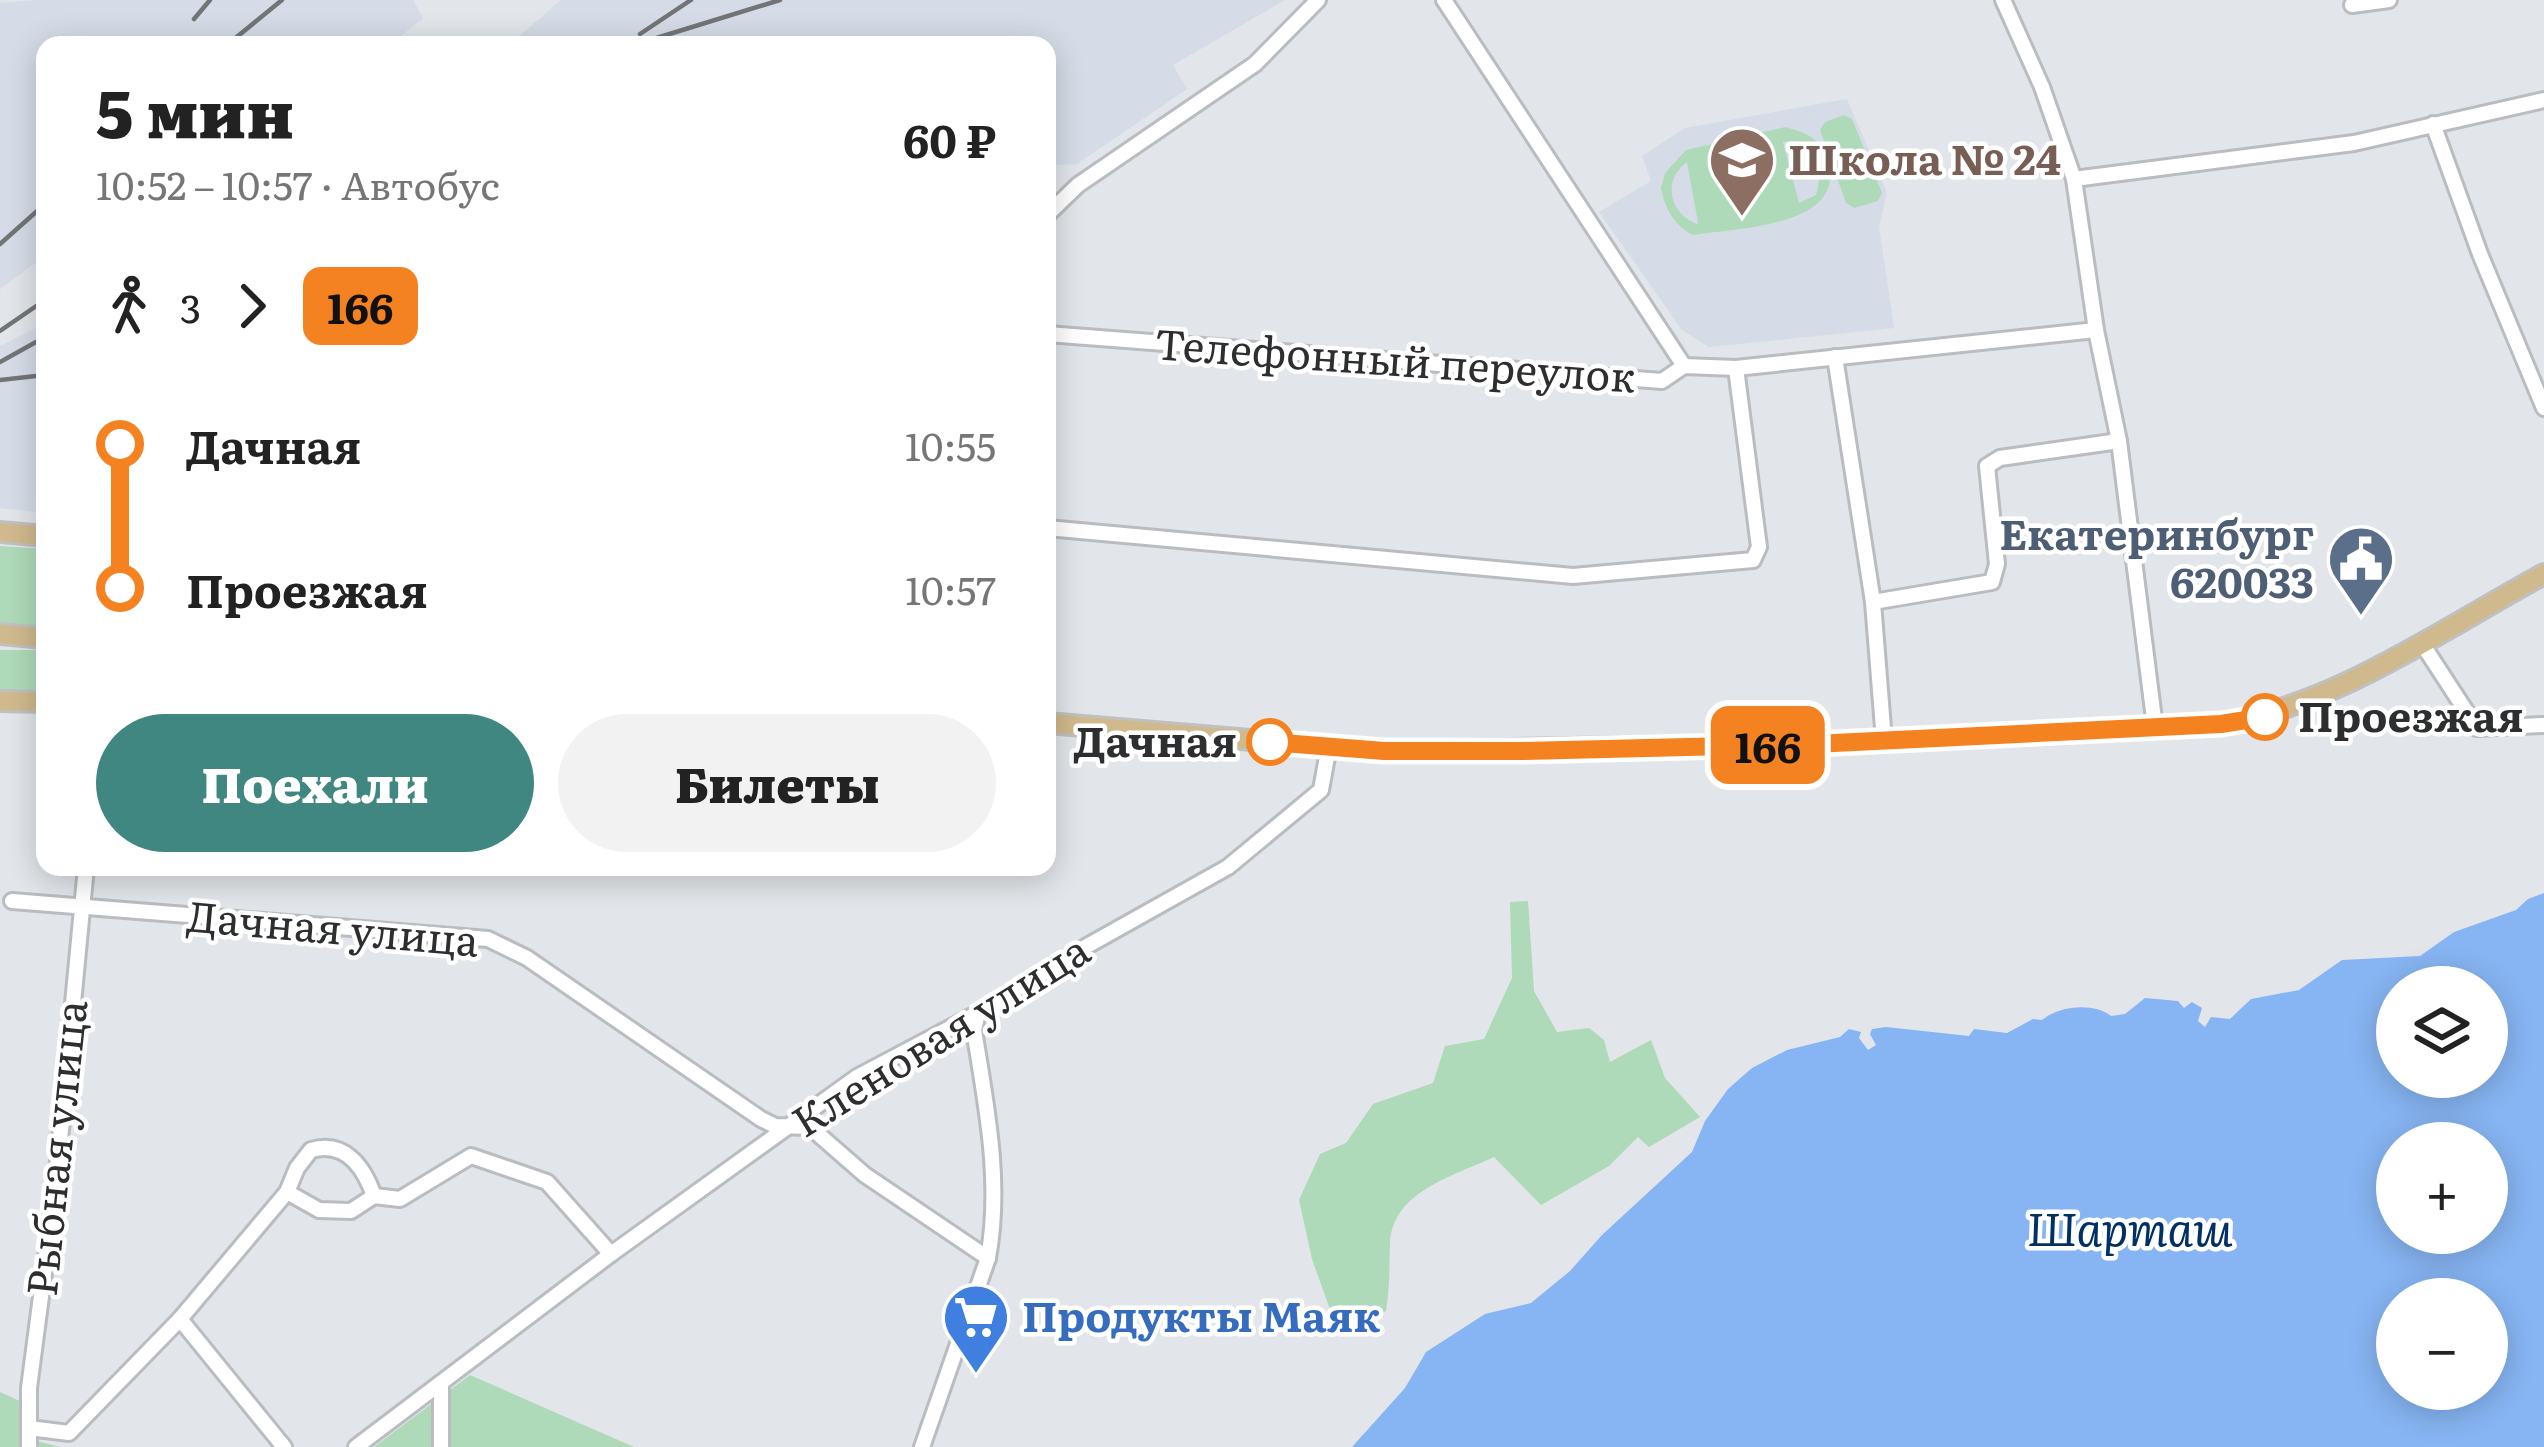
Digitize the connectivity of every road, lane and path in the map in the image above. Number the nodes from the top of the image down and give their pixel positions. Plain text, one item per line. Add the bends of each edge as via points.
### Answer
1 (1318, 0) edge
2 (1444, 0) edge
3 (2003, 0) edge
4 (2389, 0) edge
5 (2352, 5) dead end
6 (2544, 100) edge
7 (2433, 124) junction
8 (2074, 179) junction
9 (1056, 206) edge
10 (2096, 330) junction
11 (1056, 335) edge
12 (1835, 357) junction
13 (1684, 367) junction
14 (1736, 368) junction
15 (2543, 401) edge
16 (2119, 441) junction
17 (1056, 529) edge
18 (0, 532) edge
19 (36, 535) edge
20 (2544, 574) edge
21 (1873, 602) junction
22 (0, 634) edge
23 (36, 637) edge
24 (2421, 642) junction
25 (0, 701) edge
26 (36, 702) edge
27 (1056, 724) edge
28 (2544, 725) edge
29 (2155, 728) junction
30 (1884, 741) junction
31 (1329, 746) junction
32 (85, 876) edge
33 (12, 901) dead end
34 (82, 908) junction
35 (978, 1013) junction
36 (792, 1126) junction
37 (287, 1192) junction
38 (374, 1196) junction
39 (611, 1254) junction
40 (988, 1258) junction
41 (180, 1318) junction
42 (441, 1383) junction
43 (29, 1428) junction
44 (29, 1447) edge
45 (284, 1447) edge
46 (356, 1447) edge
47 (441, 1447) edge
48 (922, 1447) edge

1 - 9 street via 1256,64
2 - 13 street
3 - 8 street
4 - 5 street
6 - 7 street
7 - 8 street
7 - 15 street
8 - 10 street
10 - 12 street, Телефонный переулок
10 - 16 street
11 - 13 street, Телефонный переулок via 1662,381
12 - 14 street, Телефонный переулок
12 - 21 street
13 - 14 street, Телефонный переулок
14 - 17 street via 1759,548 1753,560 1573,576
16 - 21 street via 1987,466 1992,582
16 - 29 street
18 - 19 main road
20 - 24 main road
21 - 30 street
22 - 23 main road
24 - 28 street via 2477,728
24 - 29 main road via 2265,717
25 - 26 main road
27 - 31 main road
29 - 30 main road
30 - 31 main road via 1522,751
31 - 35 street, Кленовая улица via 1321,790 1228,867
32 - 34 street, Рыбная улица
33 - 34 street, Дачная улица
34 - 36 street, Дачная улица via 488,939 761,1119
34 - 43 street, Рыбная улица
35 - 36 street, Кленовая улица via 857,1077
35 - 40 street via 991,1140
36 - 39 street, Кленовая улица
36 - 40 street, Дачная улица via 810,1127 865,1175
37 - 38 street via 335,1213
37 - 38 street via 304,1156 323,1146 348,1154
37 - 41 street
38 - 39 street via 400,1198 471,1156 547,1182
39 - 42 street, Кленовая улица
40 - 48 street
41 - 43 street via 69,1433
41 - 45 street
42 - 46 street, Кленовая улица
42 - 47 street
43 - 44 street, Рыбная улица

